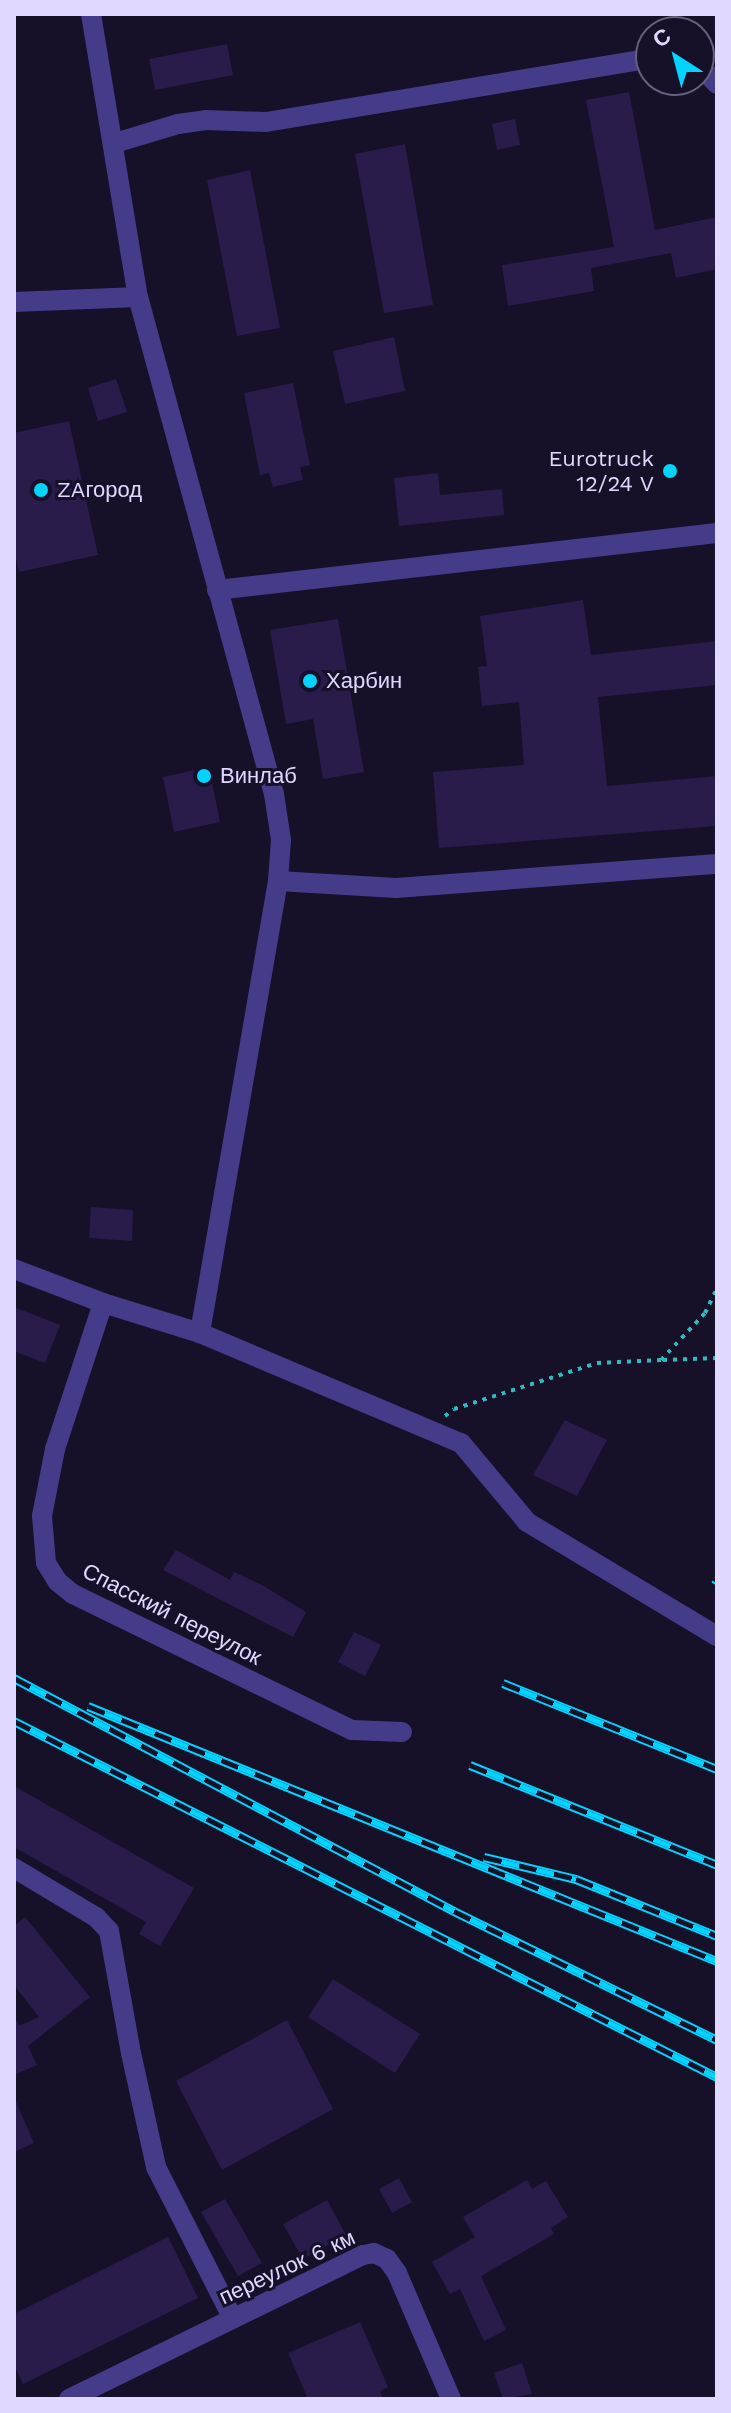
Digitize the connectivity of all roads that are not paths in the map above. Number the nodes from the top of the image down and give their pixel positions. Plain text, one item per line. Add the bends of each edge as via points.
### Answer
1 (91, 14) edge
2 (635, 61) edge
3 (115, 143) junction
4 (138, 297) junction
5 (14, 302) edge
6 (717, 533) edge
7 (217, 590) junction
8 (717, 864) edge
9 (278, 881) junction
10 (14, 1269) edge
11 (103, 1303) junction
12 (200, 1333) junction
13 (717, 1636) edge
14 (402, 1732) dead end
15 (14, 1868) edge
16 (233, 2319) junction
17 (69, 2399) edge
18 (451, 2399) edge

1 - 3 street
2 - 3 street via 266,122 178,124
3 - 4 street
4 - 5 street
4 - 7 street
6 - 7 street
7 - 9 street via 274,794 281,840
8 - 9 street via 396,888
9 - 12 street
10 - 11 street
11 - 12 street
11 - 14 street, Спасский переулок via 55,1449 42,1516 46,1563 58,1582 352,1730
12 - 13 street via 461,1443 527,1522
15 - 16 street via 96,1917 109,1931 156,2167
16 - 17 street, переулок 6 км
16 - 18 street, переулок 6 км via 374,2253 387,2259 397,2273

